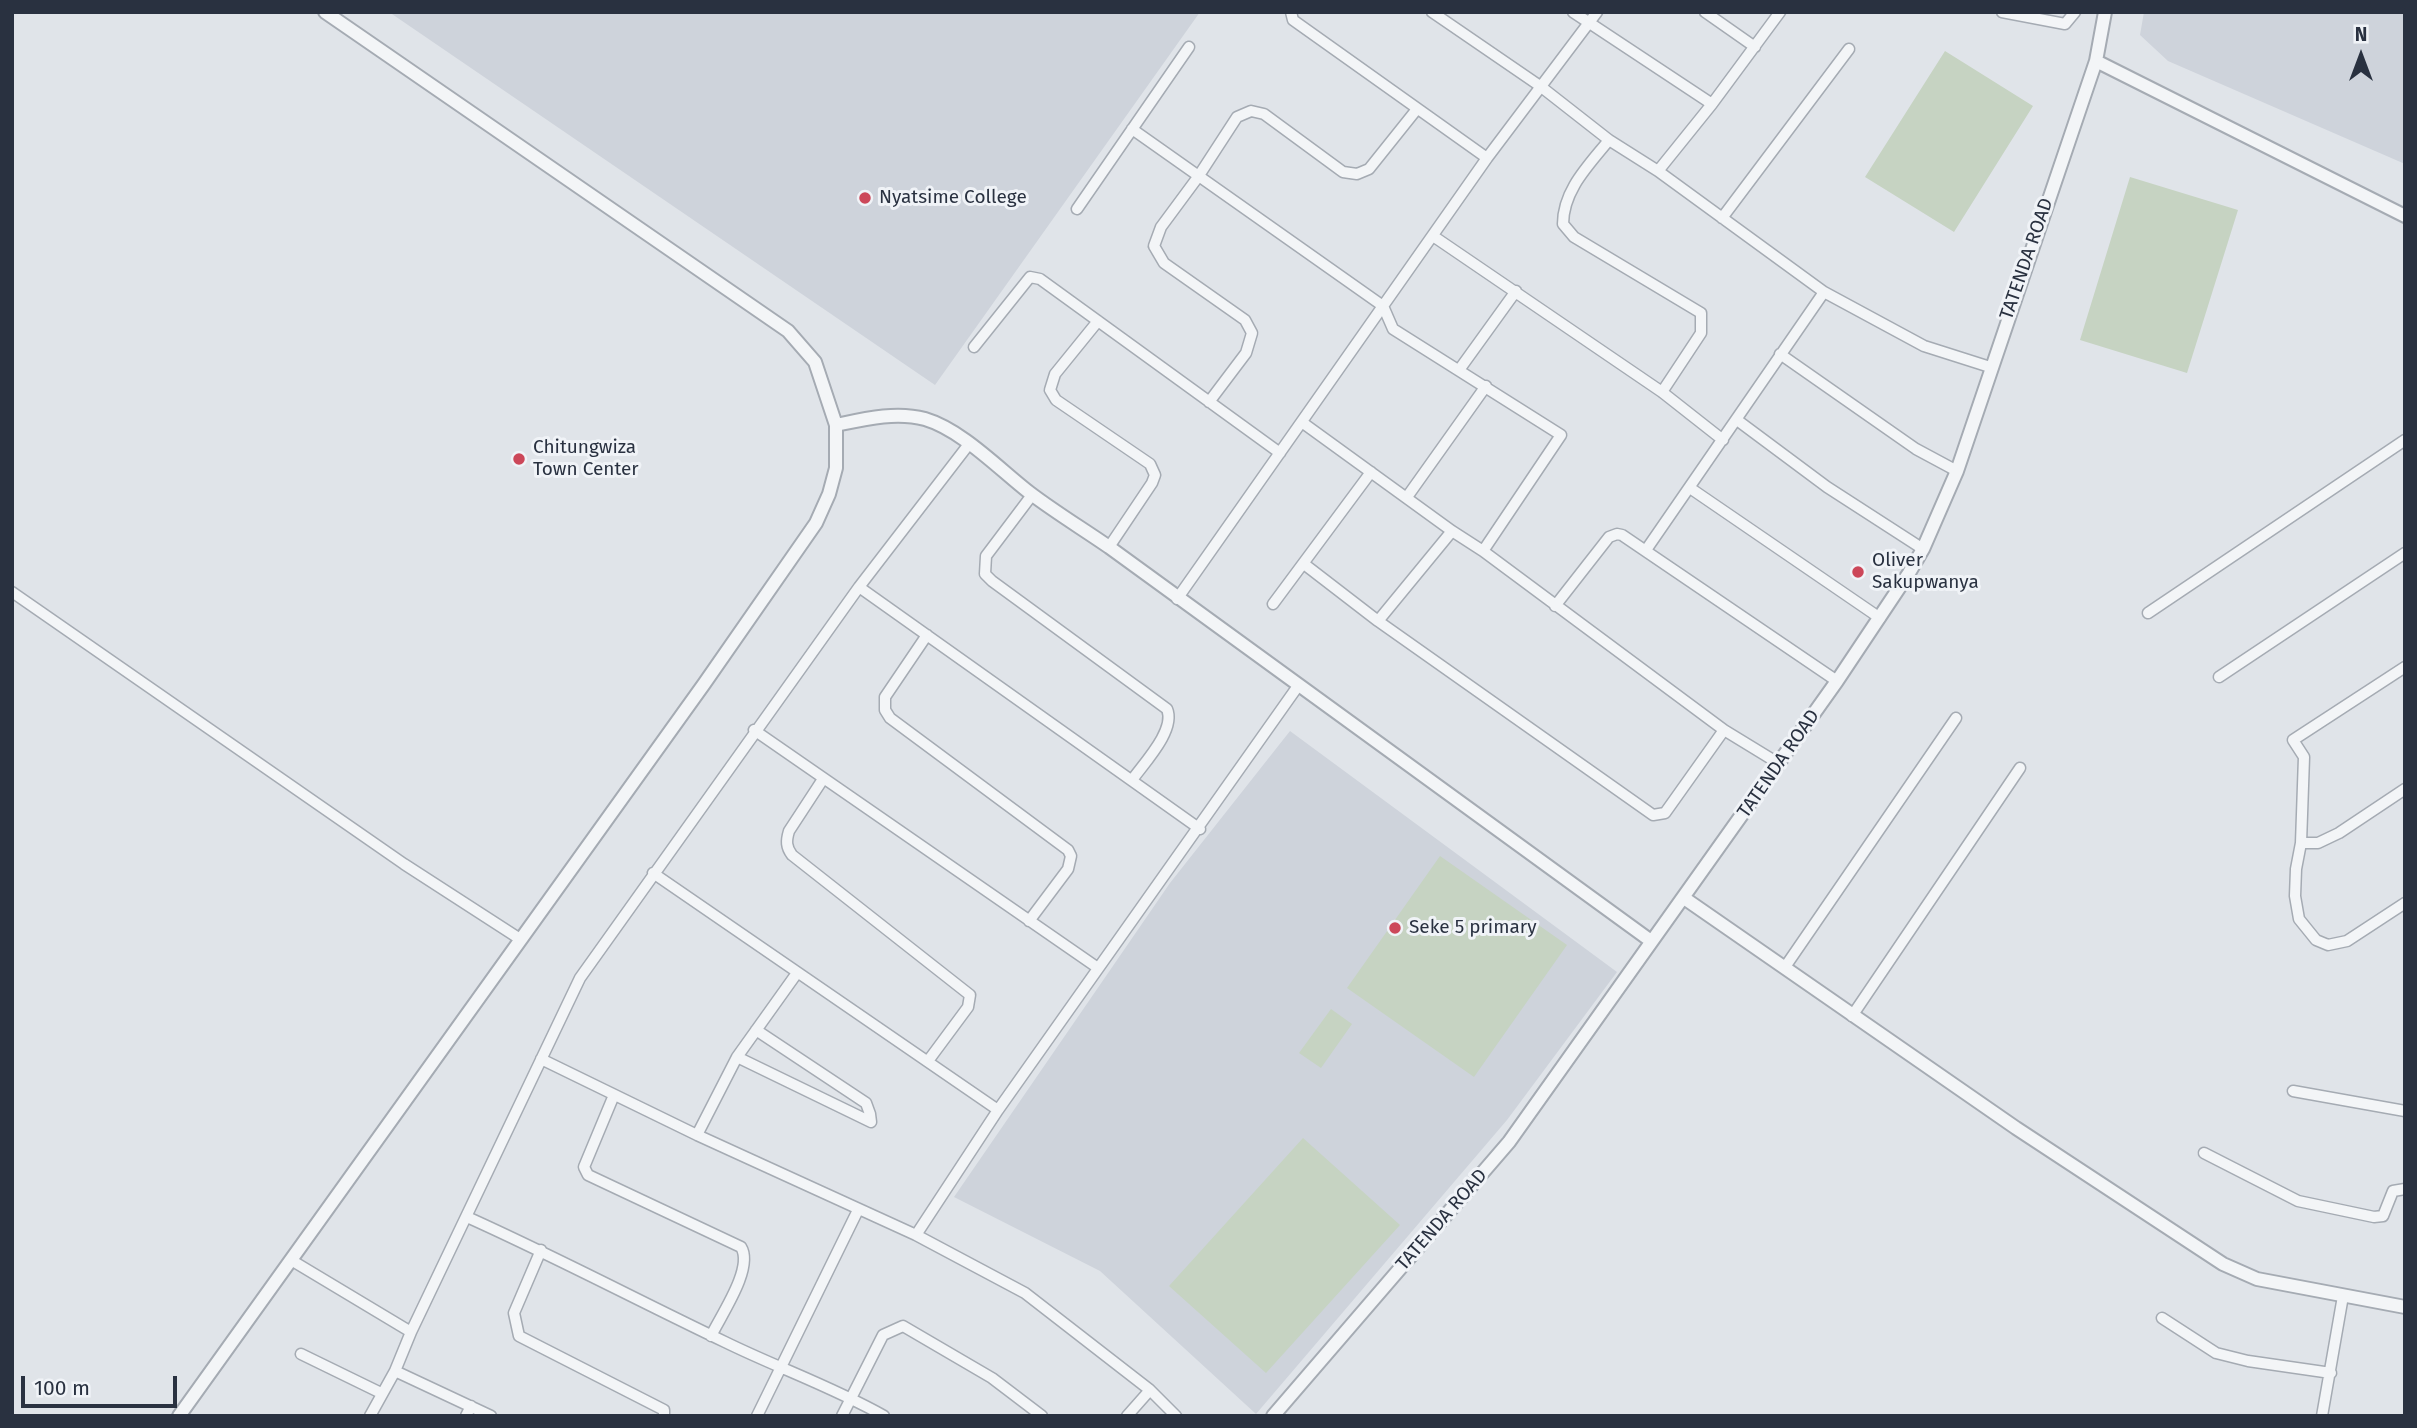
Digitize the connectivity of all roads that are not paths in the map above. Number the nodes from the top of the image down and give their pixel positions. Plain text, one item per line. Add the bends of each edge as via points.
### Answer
1 (326, 12) edge
2 (1290, 12) edge
3 (1432, 12) edge
4 (1573, 12) edge
5 (1597, 12) edge
6 (1705, 12) edge
7 (1780, 12) edge
8 (2002, 12) edge
9 (2076, 12) edge
10 (2105, 12) edge
11 (1589, 24) junction
12 (1189, 47) dead end
13 (1755, 47) junction
14 (1849, 49) dead end
15 (2096, 61) junction
16 (1540, 86) junction
17 (1712, 104) junction
18 (1417, 109) junction
19 (1132, 129) junction
20 (1609, 139) junction
21 (1486, 158) junction
22 (1658, 171) junction
23 (1198, 177) junction
24 (1077, 209) dead end
25 (2405, 216) edge
26 (1722, 218) junction
27 (1433, 236) junction
28 (1516, 291) junction
29 (1824, 292) junction
30 (1383, 306) junction
31 (1098, 321) junction
32 (974, 347) dead end
33 (1780, 354) junction
34 (1990, 368) junction
35 (1459, 370) junction
36 (1486, 386) junction
37 (1662, 392) junction
38 (1209, 402) junction
39 (1737, 420) junction
40 (1303, 423) junction
41 (835, 425) junction
42 (1723, 439) junction
43 (2405, 440) edge
44 (969, 444) junction
45 (1280, 453) junction
46 (1956, 471) junction
47 (1371, 472) junction
48 (1690, 488) junction
49 (1032, 495) junction
50 (1407, 497) junction
51 (1452, 531) junction
52 (1109, 547) junction
53 (1923, 549) junction
54 (1646, 550) junction
55 (1483, 551) junction
56 (2405, 553) edge
57 (1304, 564) junction
58 (859, 587) junction
59 (12, 592) edge
60 (1177, 599) junction
61 (1273, 604) dead end
62 (1555, 606) junction
63 (2148, 613) dead end
64 (1880, 618) junction
65 (1378, 621) junction
66 (926, 635) junction
67 (2405, 667) edge
68 (2219, 677) dead end
69 (1837, 681) junction
70 (1298, 686) junction
71 (1956, 718) dead end
72 (754, 730) junction
73 (1724, 730) junction
74 (1779, 763) junction
75 (2020, 768) dead end
76 (824, 779) junction
77 (1132, 780) junction
78 (2405, 789) edge
79 (1199, 829) junction
80 (2301, 842) junction
81 (653, 873) junction
82 (1684, 898) junction
83 (2405, 903) edge
84 (1029, 921) junction
85 (520, 939) junction
86 (1651, 942) junction
87 (1785, 967) junction
88 (1098, 968) junction
89 (797, 973) junction
90 (1852, 1016) junction
91 (756, 1030) junction
92 (737, 1057) junction
93 (541, 1059) junction
94 (929, 1061) junction
95 (2293, 1091) dead end
96 (614, 1095) junction
97 (998, 1110) junction
98 (2405, 1111) edge
99 (697, 1135) junction
100 (2204, 1153) dead end
101 (2405, 1189) edge
102 (858, 1210) junction
103 (467, 1217) junction
104 (916, 1235) junction
105 (541, 1250) junction
106 (291, 1260) junction
107 (2343, 1296) junction
108 (2405, 1307) edge
109 (2162, 1318) dead end
110 (411, 1332) junction
111 (711, 1336) junction
112 (301, 1354) dead end
113 (780, 1369) junction
114 (395, 1371) junction
115 (2331, 1373) junction
116 (1150, 1390) junction
117 (381, 1393) junction
118 (850, 1397) junction
119 (468, 1411) edge
120 (179, 1416) edge
121 (370, 1416) edge
122 (491, 1416) edge
123 (664, 1416) edge
124 (757, 1416) edge
125 (842, 1416) edge
126 (884, 1416) edge
127 (1042, 1416) edge
128 (1127, 1416) edge
129 (1176, 1416) edge
130 (1273, 1416) edge
131 (2322, 1416) edge

1 - 41 street via 788,331 815,362
2 - 18 street via 1293,20
3 - 16 street
4 - 11 street
5 - 11 street
6 - 13 street
7 - 13 street
8 - 9 street via 2065,24
10 - 15 street, TATENDA ROAD
11 - 16 street
11 - 17 street
12 - 19 street
13 - 17 street
14 - 26 street
15 - 25 street
15 - 34 street, TATENDA ROAD
16 - 20 street
16 - 21 street
17 - 22 street
18 - 21 street
18 - 23 street via 1369,169 1357,174 1343,172 1264,114 1251,111 1237,117
19 - 23 street
19 - 24 street
20 - 22 street
20 - 37 street via 1574,185 1563,208 1563,224 1574,237 1701,313 1701,332
21 - 27 street
22 - 26 street
23 - 30 street
23 - 38 street via 1161,227 1154,246 1164,263 1245,320 1252,333 1246,353
26 - 29 street
27 - 28 street
27 - 30 street
28 - 35 street
28 - 37 street
29 - 33 street
29 - 34 street via 1924,346
30 - 35 street via 1392,329
30 - 40 street
31 - 32 street via 1030,276
31 - 38 street
31 - 52 street via 1055,374 1051,390 1056,400 1150,464 1155,475
33 - 39 street
33 - 46 street via 1916,449
34 - 46 street, TATENDA ROAD
35 - 36 street
36 - 50 street
36 - 55 street via 1561,435
37 - 42 street
38 - 45 street
39 - 42 street
39 - 53 street
40 - 45 street
40 - 47 street
41 - 44 street via 868,418 925,419
41 - 85 street via 836,468 816,523
42 - 48 street
43 - 63 street
44 - 49 street
44 - 58 street
45 - 60 street
46 - 53 street, TATENDA ROAD
47 - 50 street
47 - 57 street
48 - 54 street
48 - 64 street
49 - 52 street
49 - 77 street via 986,556 985,573 1167,709 1168,729
50 - 51 street
51 - 55 street
51 - 65 street
52 - 60 street
53 - 64 street, TATENDA ROAD
54 - 62 street via 1622,535 1612,535
54 - 69 street
55 - 62 street
56 - 68 street
57 - 61 street
57 - 65 street
58 - 66 street
58 - 72 street
59 - 85 street
60 - 70 street
62 - 73 street
64 - 69 street, TATENDA ROAD
65 - 73 street via 1653,815 1665,813
66 - 77 street
66 - 84 street via 885,696 885,710 1068,850 1068,869
67 - 80 street via 2293,740 2304,757
69 - 74 street, TATENDA ROAD
70 - 79 street
70 - 86 street
71 - 87 street
72 - 76 street
72 - 81 street
73 - 74 street
74 - 82 street, TATENDA ROAD
75 - 90 street
76 - 84 street
76 - 94 street via 789,831 787,849 970,995 968,1007
77 - 79 street
78 - 80 street via 2339,833 2318,843
79 - 88 street
80 - 83 street via 2295,896 2299,919 2316,940 2328,945 2347,942
81 - 89 street
81 - 93 street via 580,978
82 - 86 street, TATENDA ROAD
82 - 87 street
84 - 88 street
85 - 106 street
86 - 130 street, TATENDA ROAD via 1509,1142
87 - 90 street
88 - 97 street
89 - 91 street
89 - 94 street
90 - 107 street via 2223,1264 2257,1279
91 - 92 street
91 - 92 street via 866,1102 871,1122
92 - 99 street
93 - 96 street
93 - 103 street
94 - 97 street
95 - 98 street
96 - 99 street
96 - 111 street via 584,1167 587,1175 741,1247 745,1254 743,1272
97 - 104 street
99 - 102 street
100 - 101 street via 2298,1201 2374,1217 2383,1216 2393,1191
102 - 104 street
102 - 113 street
103 - 105 street
103 - 110 street
104 - 116 street via 1026,1293
105 - 111 street
105 - 123 street via 514,1313 519,1336 664,1410
106 - 110 street
106 - 120 street
107 - 108 street
107 - 115 street
109 - 115 street via 2216,1353
110 - 114 street
111 - 113 street
112 - 117 street
113 - 118 street
113 - 124 street
114 - 117 street
114 - 119 street
115 - 131 street
116 - 128 street
116 - 129 street
117 - 121 street
118 - 125 street
118 - 126 street
118 - 127 street via 883,1335 903,1326 992,1378
119 - 122 street

